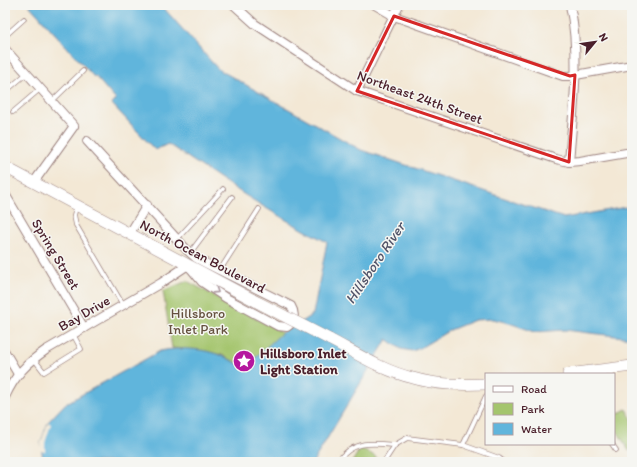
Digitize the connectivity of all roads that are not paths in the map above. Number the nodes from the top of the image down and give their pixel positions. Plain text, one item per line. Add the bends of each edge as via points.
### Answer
1 (234, 5) edge
2 (375, 5) edge
3 (399, 5) edge
4 (570, 5) edge
5 (394, 16) junction
6 (24, 19) dead end
7 (5, 36) edge
8 (5, 49) edge
9 (632, 65) edge
10 (84, 71) dead end
11 (27, 73) junction
12 (576, 75) junction
13 (40, 88) junction
14 (357, 91) junction
15 (5, 92) edge
16 (52, 101) junction
17 (13, 112) dead end
18 (88, 141) dead end
19 (632, 152) edge
20 (569, 162) junction
21 (5, 167) edge
22 (34, 182) junction
23 (223, 189) dead end
24 (5, 194) edge
25 (232, 197) dead end
26 (77, 205) junction
27 (147, 205) junction
28 (259, 209) dead end
29 (130, 233) junction
30 (177, 239) junction
31 (190, 253) junction
32 (188, 265) junction
33 (220, 270) junction
34 (123, 305) junction
35 (84, 328) junction
36 (73, 334) junction
37 (5, 352) edge
38 (34, 359) junction
39 (632, 366) edge
40 (578, 373) edge
41 (18, 374) junction
42 (485, 384) edge
43 (5, 397) edge
44 (485, 398) edge
45 (394, 445) junction
46 (463, 445) junction
47 (613, 445) edge
48 (616, 450) dead end
49 (337, 462) edge
50 (384, 462) edge
51 (504, 462) edge

1 - 14 street, Northeast 24th Street via 254,24
2 - 5 street
3 - 5 street
4 - 12 street via 575,25
5 - 12 street via 563,76
5 - 14 street
6 - 7 lane
8 - 11 street
9 - 12 street
10 - 16 lane
11 - 13 street
11 - 15 lane
12 - 20 street
13 - 16 street
13 - 17 lane
14 - 20 street, Northeast 24th Street via 556,160
16 - 22 street via 74,126
18 - 27 street
19 - 20 street
21 - 22 main road, North Ocean Boulevard
22 - 26 main road, North Ocean Boulevard
23 - 30 lane
24 - 35 street, Spring Street
25 - 31 lane
26 - 29 main road, North Ocean Boulevard
26 - 34 lane via 74,215 76,225
27 - 29 street
27 - 30 street
28 - 33 lane
29 - 32 main road, North Ocean Boulevard
30 - 31 street
31 - 33 street
32 -> 33 street via 202,282 226,298 278,326 289,326 292,323 295,314 291,306
32 - 34 street, Bay Drive
32 - 42 main road, North Ocean Boulevard, bridge via 388,369 436,383
34 - 35 street, Bay Drive
35 - 36 street, Bay Drive
36 - 38 street, Bay Drive
36 - 38 lane via 81,349 44,372
37 - 41 street
38 - 41 street, Bay Drive
39 - 40 main road
41 - 43 street, Bay Drive
44 - 46 lane
45 - 46 lane via 407,438
45 - 49 lane via 368,443 356,446 342,455
45 - 50 lane
46 - 51 lane
47 - 48 lane

